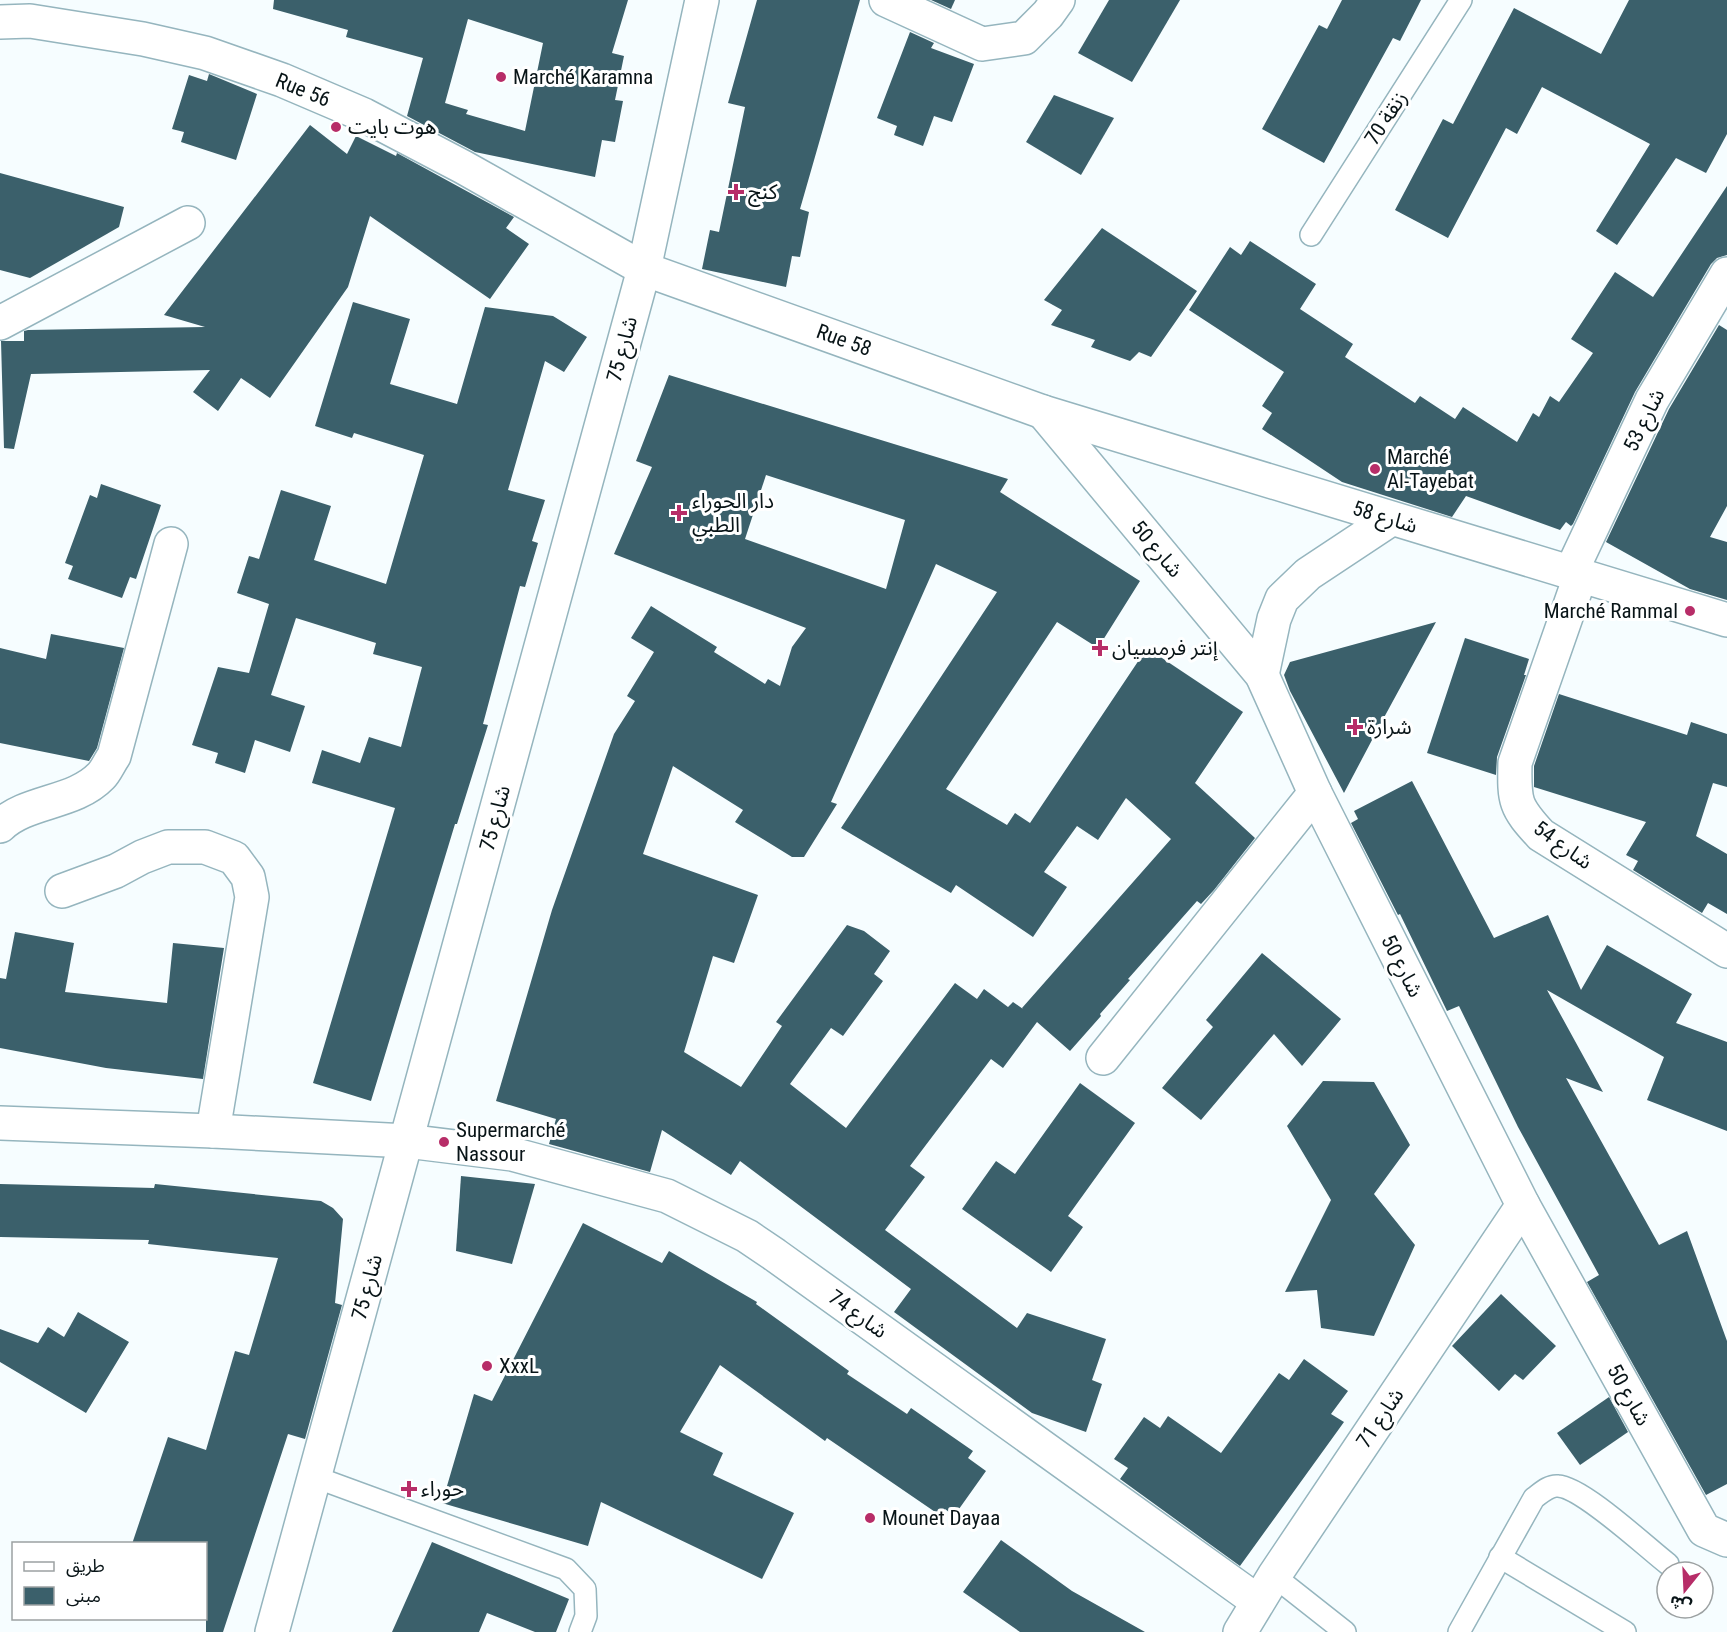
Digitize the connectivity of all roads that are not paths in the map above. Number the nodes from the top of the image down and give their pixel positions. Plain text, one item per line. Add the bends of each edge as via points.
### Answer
1 (702, 0) edge
2 (886, 0) edge
3 (1058, 0) edge
4 (1461, 0) edge
5 (0, 22) edge
6 (188, 223) dead end
7 (1311, 235) dead end
8 (644, 269) junction
9 (1727, 274) edge
10 (0, 323) edge
11 (1043, 412) junction
12 (1391, 519) junction
13 (171, 544) dead end
14 (1576, 573) junction
15 (1727, 620) edge
16 (1262, 675) junction
17 (1315, 793) junction
18 (0, 826) edge
19 (62, 891) dead end
20 (1727, 951) edge
21 (1103, 1058) dead end
22 (0, 1123) edge
23 (213, 1131) junction
24 (407, 1141) junction
25 (1523, 1205) junction
26 (315, 1477) junction
27 (1727, 1540) edge
28 (1500, 1557) junction
29 (1663, 1560) edge
30 (1265, 1589) junction
31 (272, 1632) edge
32 (580, 1632) edge
33 (1240, 1632) edge
34 (1345, 1632) edge
35 (1459, 1632) edge
36 (1625, 1632) edge

1 - 8 street, شارع 75
2 - 3 street via 982,44 1024,38
4 - 7 lane, زنقة 70
5 - 8 street, Rue 56 via 30,21 143,39 205,53 282,80 408,137
6 - 10 street
8 - 11 street, Rue 58
8 - 24 street, شارع 75
9 - 14 street, شارع 53 via 1652,400
11 - 12 street, شارع 58
11 - 16 street, شارع 50
12 - 14 street, شارع 58
12 - 16 street via 1308,574 1282,599
13 - 18 street via 114,756 101,776 85,788 10,817
14 - 15 street, شارع 58
14 - 20 street, شارع 54 via 1515,763 1515,795 1521,814 1541,835
16 - 17 street, شارع 50
17 - 21 street
17 - 25 street, شارع 50
19 - 23 street via 168,847 205,847 234,858 248,877 252,897
22 - 23 street, شارع 74
23 - 24 street, شارع 74
24 - 26 street, شارع 75
24 - 30 street, شارع 74 via 512,1154 610,1180 667,1196 747,1236
25 - 27 street, شارع 50 via 1704,1530
25 - 30 street, شارع 71
26 - 31 street, شارع 75
26 - 32 lane via 566,1569 585,1589 586,1616
28 - 29 lane via 1534,1498 1551,1486 1560,1485 1582,1495
28 - 35 lane
28 - 36 lane
30 - 33 street, شارع 71
30 - 34 lane

